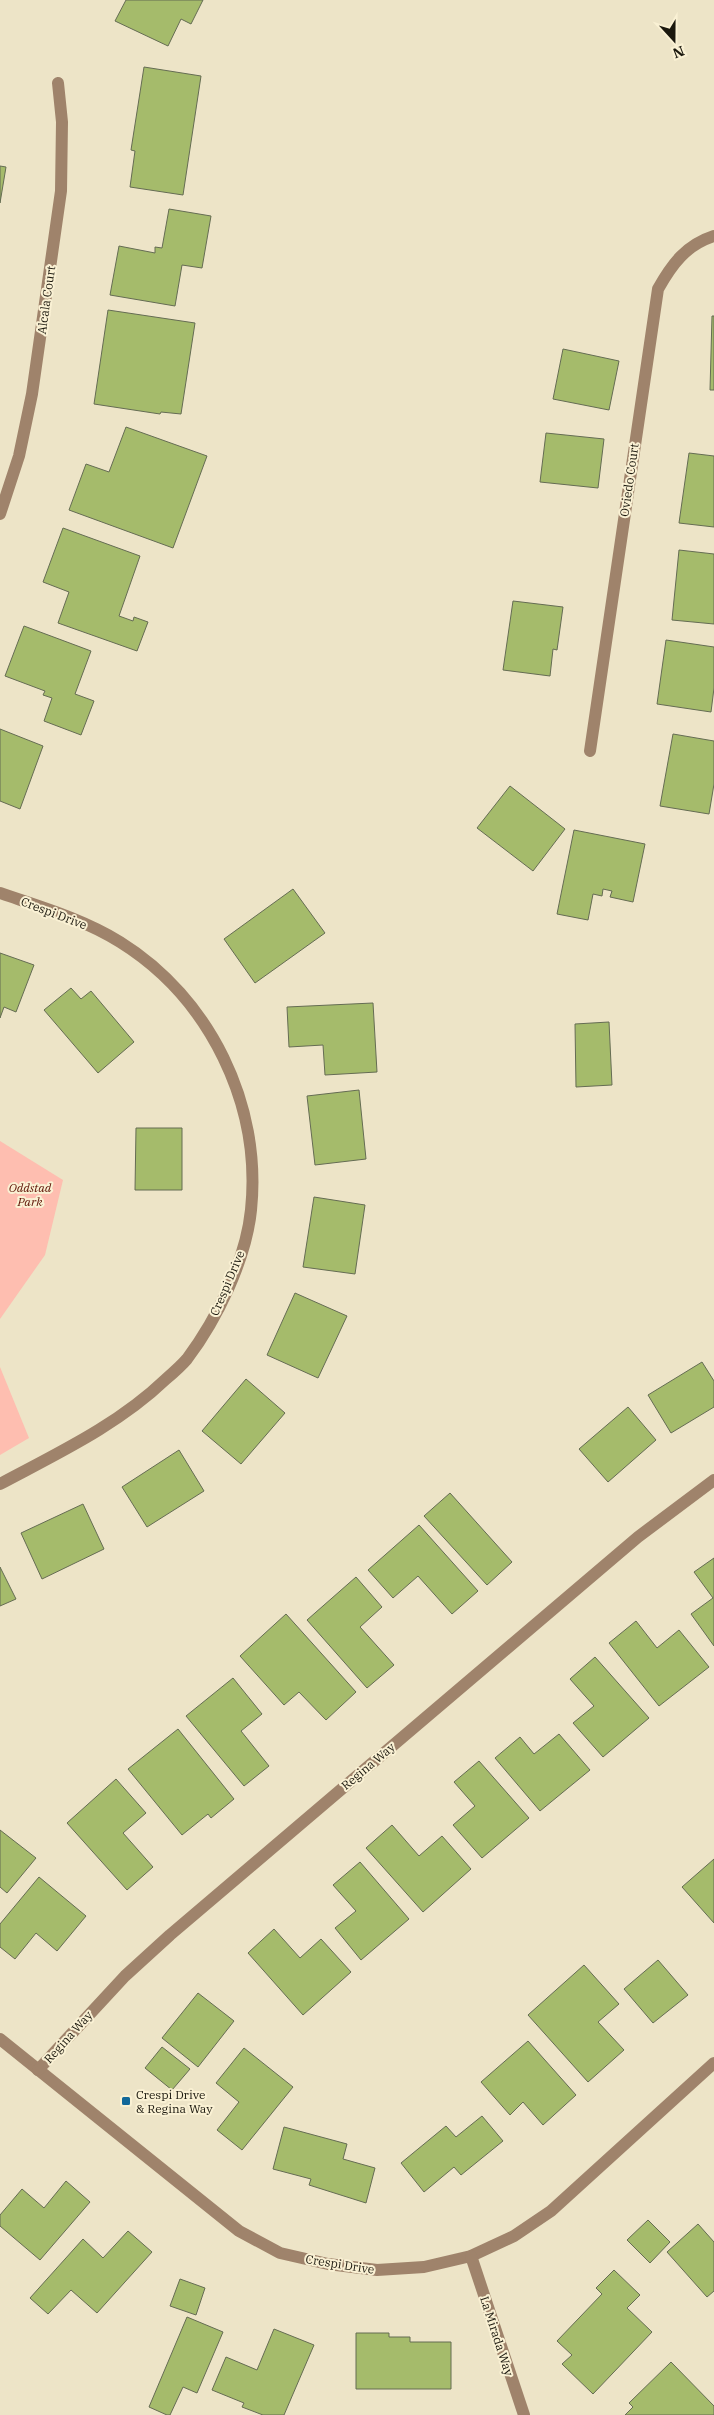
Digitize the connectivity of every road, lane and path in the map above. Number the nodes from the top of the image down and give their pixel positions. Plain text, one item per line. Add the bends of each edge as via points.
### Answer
1 (58, 83) dead end
2 (714, 236) edge
3 (0, 514) edge
4 (590, 751) dead end
5 (0, 893) edge
6 (714, 1480) edge
7 (0, 1484) edge
8 (0, 2039) edge
9 (714, 2063) edge
10 (38, 2070) junction
11 (471, 2256) junction
12 (524, 2415) edge

1 - 3 street, Alcala Court via 62,122 61,191 32,394 19,456
2 - 4 street, Oviedo Court via 700,240 672,263 658,289
5 - 7 street, Crespi Drive via 71,917 120,942 165,976 198,1013 224,1055 243,1105 253,1161 251,1211 239,1262 217,1312 186,1360 143,1401 96,1432
6 - 10 street, Regina Way via 638,1537 170,1935 118,1983
8 - 10 street, Crespi Drive
9 - 11 street, Crespi Drive via 551,2211 514,2236
10 - 11 street, Crespi Drive via 239,2231 280,2253 328,2264 377,2270 424,2267
11 - 12 street, La Mirada Way

